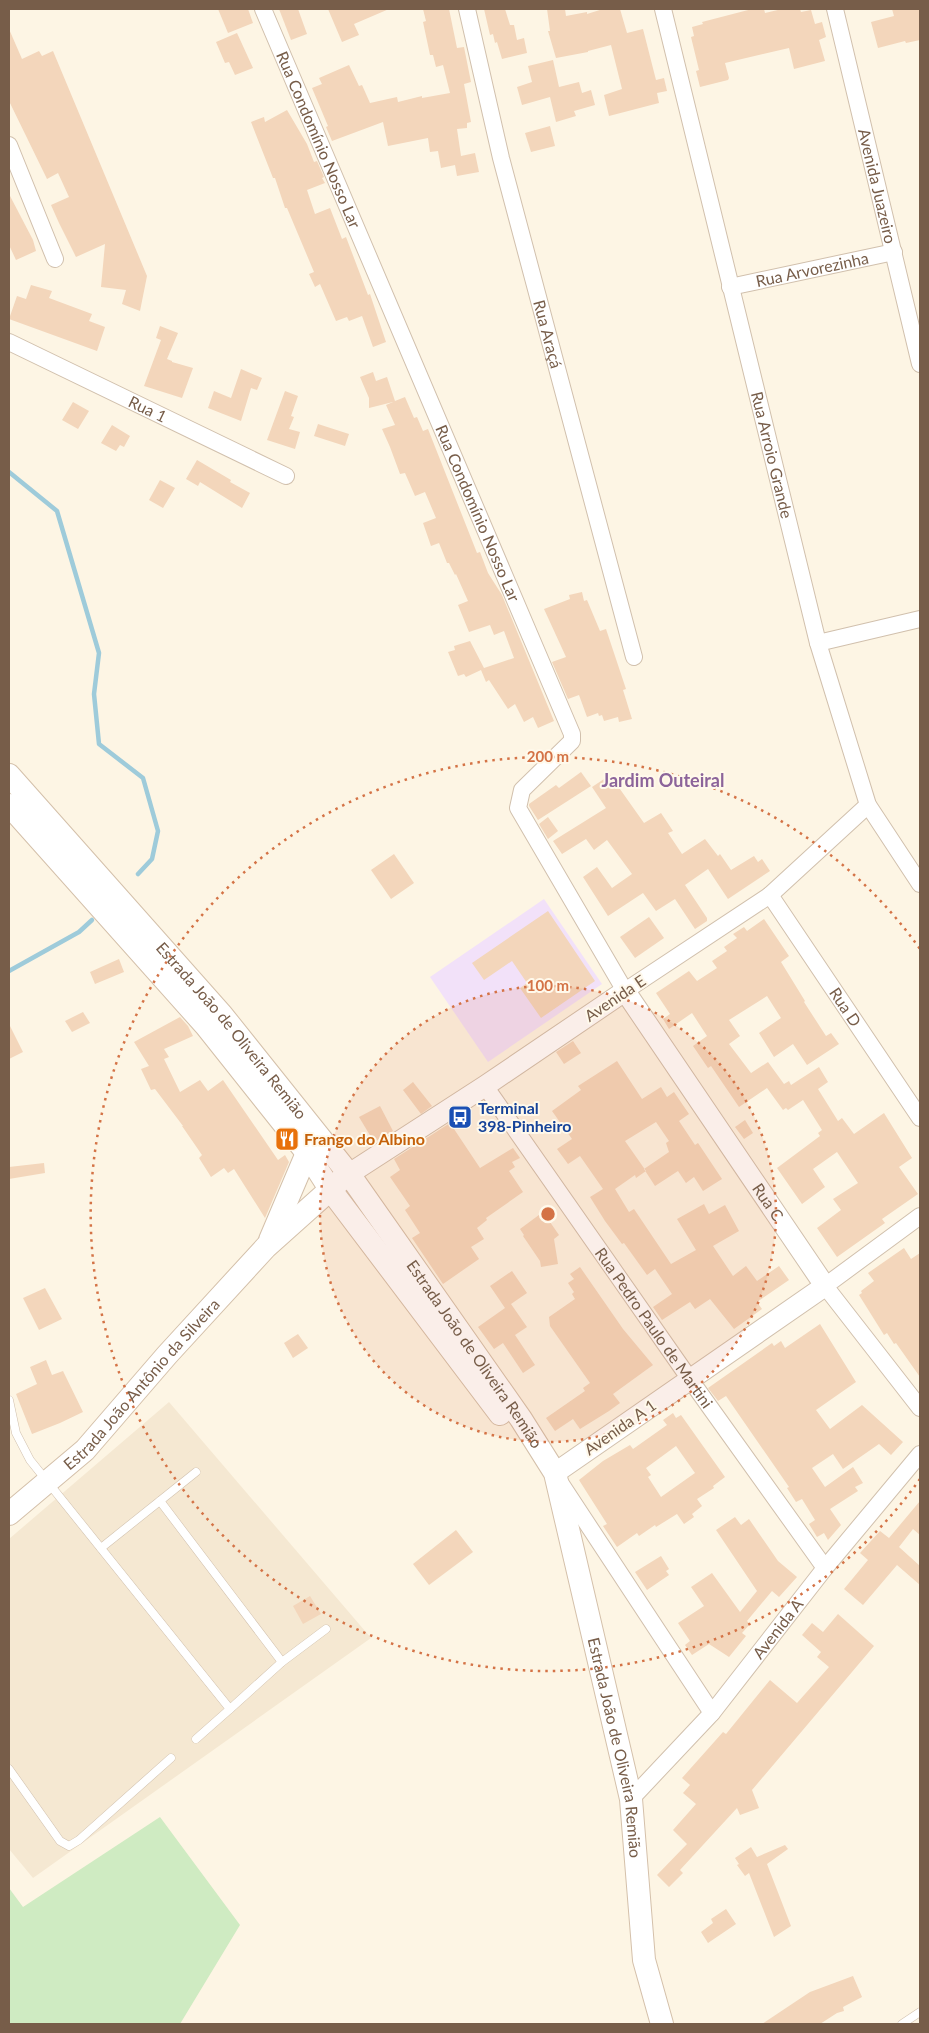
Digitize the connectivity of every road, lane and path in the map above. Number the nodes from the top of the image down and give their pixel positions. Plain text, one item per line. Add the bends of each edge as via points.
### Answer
1 (263, 9) edge
2 (467, 9) edge
3 (663, 9) edge
4 (835, 9) edge
5 (9, 145) edge
6 (894, 252) junction
7 (55, 259) dead end
8 (730, 287) junction
9 (9, 342) edge
10 (920, 364) edge
11 (286, 476) dead end
12 (920, 619) edge
13 (818, 643) junction
14 (634, 657) dead end
15 (9, 775) edge
16 (9, 805) edge
17 (868, 805) junction
18 (920, 884) edge
19 (770, 895) junction
20 (625, 991) junction
21 (485, 1086) junction
22 (920, 1118) edge
23 (307, 1153) junction
24 (349, 1174) junction
25 (330, 1189) junction
26 (920, 1216) edge
27 (266, 1247) junction
28 (824, 1286) junction
29 (690, 1378) junction
30 (9, 1400) edge
31 (920, 1408) edge
32 (920, 1454) edge
33 (196, 1472) dead end
34 (555, 1473) junction
35 (47, 1482) junction
36 (160, 1501) junction
37 (9, 1514) edge
38 (101, 1548) junction
39 (825, 1568) junction
40 (326, 1629) dead end
41 (282, 1662) junction
42 (230, 1709) junction
43 (712, 1713) junction
44 (196, 1739) dead end
45 (171, 1758) dead end
46 (9, 1769) edge
47 (630, 1799) junction
48 (920, 2012) edge
49 (662, 2024) edge
50 (902, 2024) edge

1 - 20 street, Rua Condomínio Nosso Lar via 572,734 572,741 522,790 518,808
2 - 14 street, Rua Araçá via 501,158
3 - 8 street, Rua Arroio Grande
4 - 6 street, Avenida Juazeiro
5 - 7 street
6 - 8 street, Rua Arvorezinha
6 - 10 street, Avenida Juazeiro
8 - 13 street, Rua Arroio Grande
9 - 11 street, Rua 1
12 - 13 street
13 - 17 street, Rua Arroio Grande
15 - 24 main road, Estrada João de Oliveira Remião via 222,1015
16 - 23 main road, Estrada João de Oliveira Remião via 206,1026
17 - 18 street, Rua Arroio Grande
17 - 19 street, Avenida E
19 - 20 street, Avenida E
19 - 22 street, Rua D
20 - 21 street, Avenida E
20 - 28 street, Rua C
21 - 24 street, Avenida E
21 - 29 street, Rua Pedro Paulo de Martini
23 - 24 main road via 324,1152
23 - 25 main road, Estrada João de Oliveira Remião
23 - 27 main road, Estrada João Antônio da Silveira
24 - 25 main road, Estrada João Antônio da Silveira
24 - 34 main road, Estrada João de Oliveira Remião via 521,1419
25 - 27 main road, Estrada João Antônio da Silveira
25 - 34 main road, Estrada João de Oliveira Remião via 510,1428
26 - 28 street, Avenida A 1
27 - 35 main road, Estrada João Antônio da Silveira via 85,1450
28 - 29 street, Avenida A 1
28 - 31 street, Rua C
29 - 34 street, Avenida A 1
29 - 39 street, Rua Pedro Paulo de Martini
30 - 35 lane via 16,1433 30,1460
32 - 39 street, Avenida A
33 - 36 lane
34 - 43 street
34 - 47 main road, Estrada João de Oliveira Remião
35 - 37 main road, Estrada João Antônio da Silveira
35 - 38 lane
36 - 38 lane
36 - 41 lane
38 - 42 lane
39 - 43 street, Avenida A
40 - 41 lane
41 - 42 lane
42 - 44 lane
43 - 47 street, Avenida A
45 - 46 lane via 69,1846 60,1841
47 - 49 main road, Estrada João de Oliveira Remião via 644,1960
48 - 50 lane

